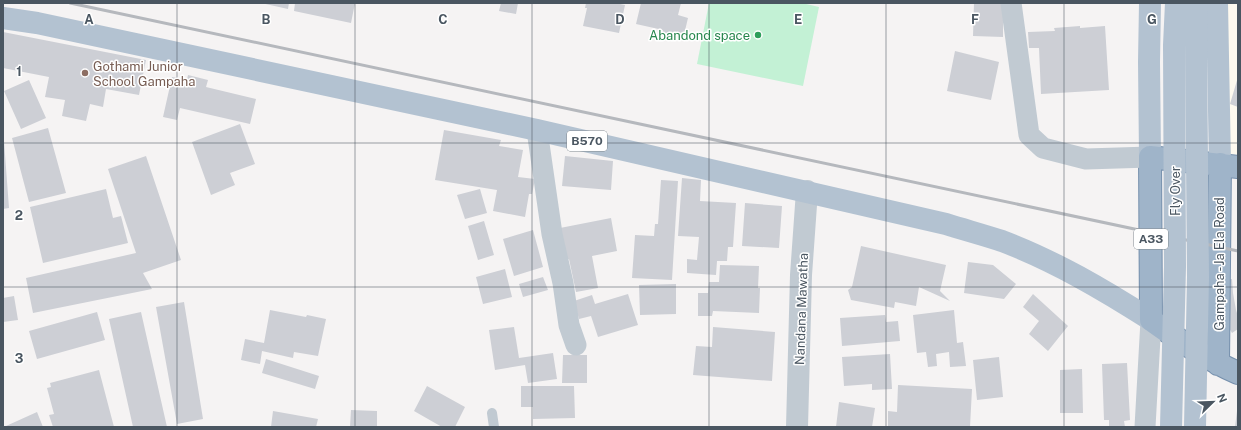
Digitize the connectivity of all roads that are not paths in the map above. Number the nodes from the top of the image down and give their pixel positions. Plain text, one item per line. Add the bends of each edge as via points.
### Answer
1 (1011, 3) edge
2 (1150, 3) edge
3 (1176, 3) edge
4 (1197, 3) edge
5 (1217, 3) edge
6 (3, 18) edge
7 (537, 130) junction
8 (1150, 157) junction
9 (1229, 165) edge
10 (807, 191) junction
11 (1151, 320) junction
12 (576, 345) dead end
13 (1218, 364) junction
14 (1238, 372) edge
15 (492, 413) dead end
16 (494, 427) edge
17 (797, 427) edge
18 (1144, 427) edge
19 (1171, 427) edge
20 (1195, 427) edge

1 - 8 street via 1029,135 1043,148 1086,158
2 - 8 main road
3 - 19 main road, Fly Over, bridge via 1175,267
4 - 20 main road, Fly Over, bridge via 1198,277
5 - 9 main road
6 - 7 main road, B570 via 37,23
7 - 10 main road, B570
7 - 12 street via 552,234 569,325
8 - 9 highway
8 - 11 highway, A33
9 - 13 highway, Gampaha - Ja Ela Road
10 - 11 main road, B570 via 946,224 1002,241 1089,282
10 - 17 street, Nandana Mawatha via 801,275
11 - 13 highway
11 - 18 street
13 - 14 highway
15 - 16 lane

